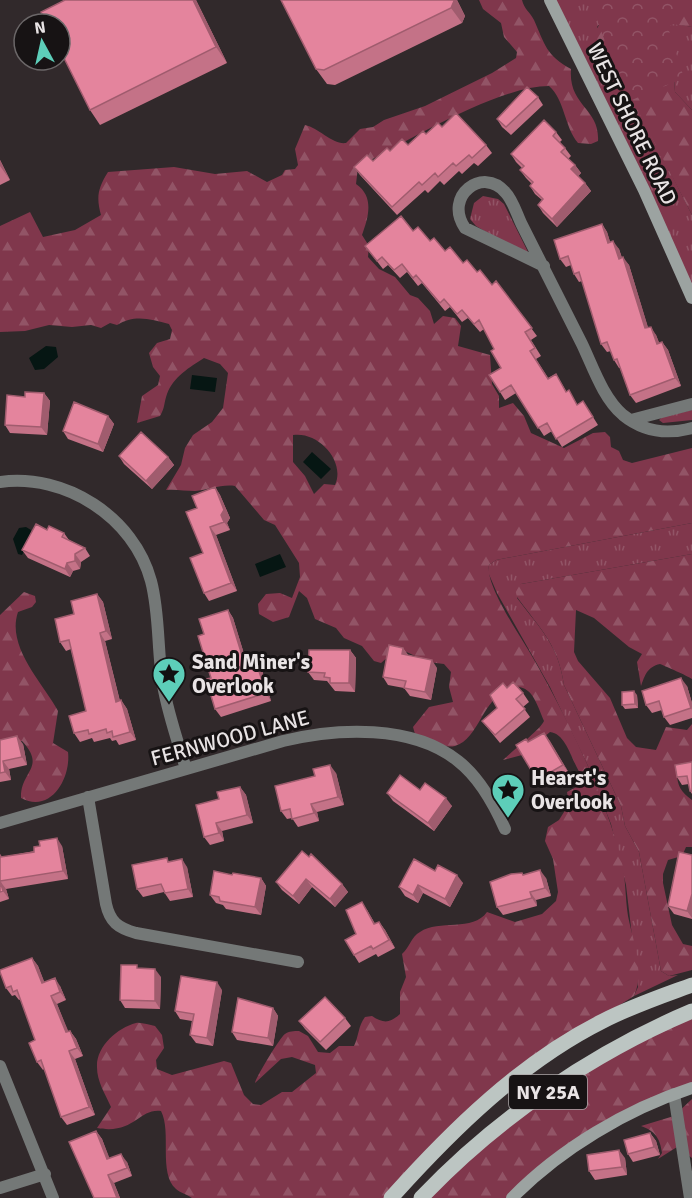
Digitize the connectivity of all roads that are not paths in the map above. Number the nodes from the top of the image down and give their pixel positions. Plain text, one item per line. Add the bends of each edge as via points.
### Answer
1 (550, 0) edge
2 (543, 266) junction
3 (692, 298) edge
4 (692, 404) edge
5 (631, 420) junction
6 (692, 428) edge
7 (0, 482) edge
8 (186, 769) junction
9 (88, 797) junction
10 (0, 823) edge
11 (505, 829) dead end
12 (298, 962) dead end
13 (692, 985) edge
14 (692, 1011) edge
15 (0, 1066) edge
16 (692, 1089) edge
17 (674, 1094) junction
18 (45, 1174) junction
19 (0, 1188) edge
20 (53, 1198) edge
21 (391, 1198) edge
22 (420, 1198) edge
23 (512, 1198) edge
24 (690, 1198) edge

1 - 3 main road, WEST SHORE ROAD via 644,190
2 - 2 street via 505,192 487,183 475,183 464,190 457,217 465,228
2 - 5 street via 604,388 614,405
4 - 5 street
5 - 6 street via 664,433
7 - 8 street via 37,482 81,496 123,530 141,555 155,600 157,649 165,694
8 - 9 street, FERNWOOD LANE
8 - 11 street, FERNWOOD LANE via 315,735 361,733 402,737 431,745 459,761 476,779
9 - 10 street, FERNWOOD LANE
9 - 12 street via 108,911 116,926
13 - 21 main road, NY 25A via 602,1021 535,1062 472,1115
14 - 22 main road, NY 25A via 627,1041 581,1068 464,1157
15 - 18 street
16 - 17 main road
17 - 23 main road via 590,1137 549,1164
17 - 24 street
18 - 19 street
18 - 20 street

